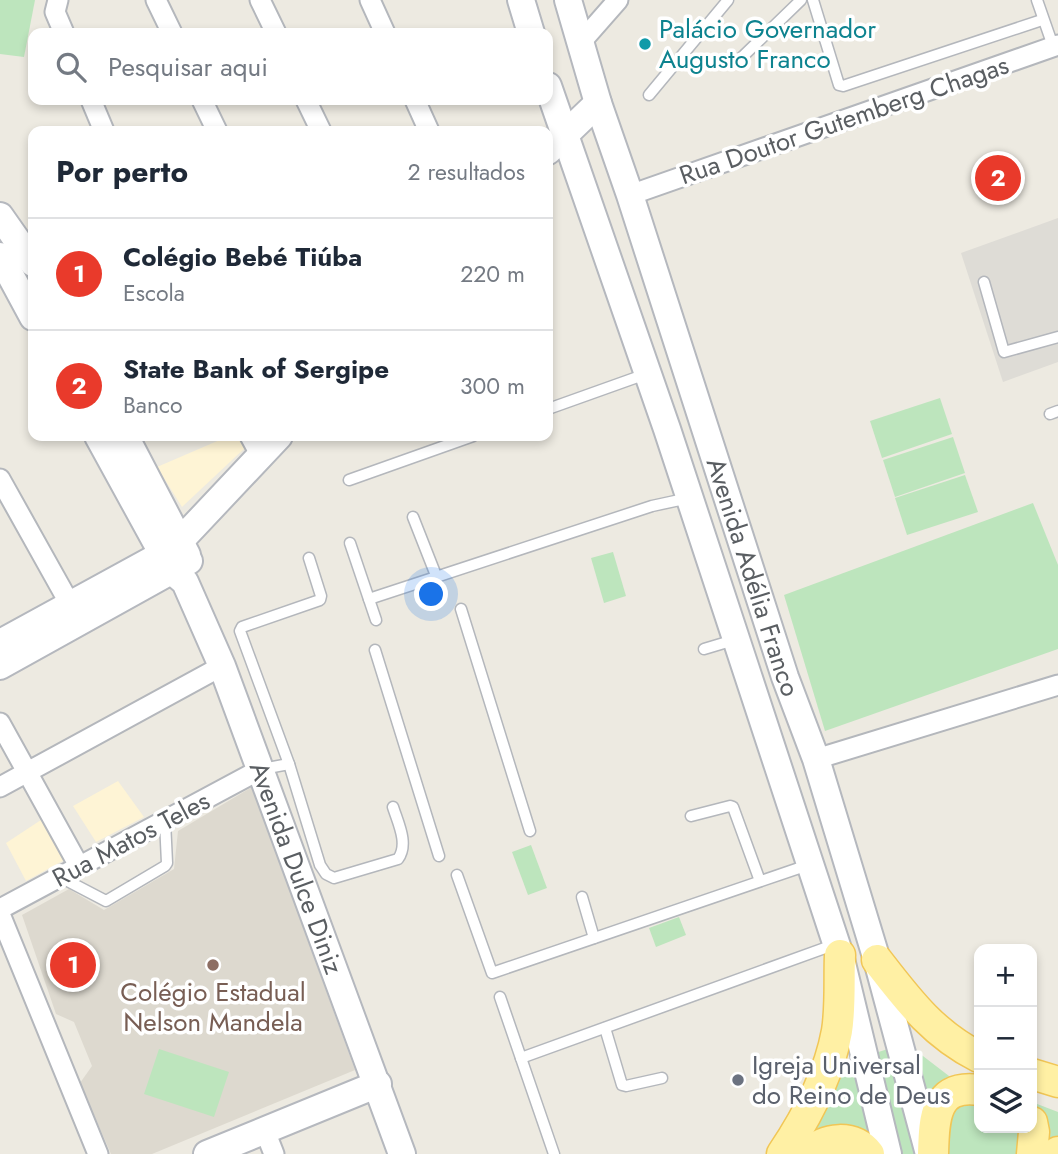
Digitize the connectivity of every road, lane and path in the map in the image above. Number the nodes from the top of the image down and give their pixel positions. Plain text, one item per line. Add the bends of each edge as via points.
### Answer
1 (156, 0) edge
2 (260, 0) edge
3 (370, 0) edge
4 (521, 0) edge
5 (568, 0) edge
6 (728, 0) edge
7 (801, 0) edge
8 (813, 0) edge
9 (1037, 0) edge
10 (610, 4) edge
11 (57, 6) edge
12 (1042, 20) junction
13 (63, 28) edge
14 (170, 28) edge
15 (274, 28) edge
16 (383, 28) edge
17 (529, 28) edge
18 (582, 41) junction
19 (1056, 46) edge
20 (737, 62) dead end
21 (649, 95) dead end
22 (598, 103) junction
23 (93, 105) edge
24 (204, 105) edge
25 (308, 105) edge
26 (417, 105) edge
27 (550, 105) edge
28 (102, 126) edge
29 (215, 126) edge
30 (319, 126) edge
31 (427, 126) edge
32 (553, 126) edge
33 (555, 144) edge
34 (631, 195) junction
35 (4, 237) edge
36 (28, 259) edge
37 (984, 282) dead end
38 (28, 303) edge
39 (1058, 337) edge
40 (647, 373) junction
41 (553, 407) edge
42 (101, 441) edge
43 (127, 441) edge
44 (459, 441) edge
45 (256, 446) edge
46 (0, 479) edge
47 (349, 480) dead end
48 (689, 498) junction
49 (412, 517) dead end
50 (351, 543) dead end
51 (309, 558) dead end
52 (178, 562) junction
53 (437, 578) junction
54 (369, 599) junction
55 (71, 606) junction
56 (461, 609) dead end
57 (376, 620) dead end
58 (735, 640) junction
59 (0, 643) edge
60 (704, 649) dead end
61 (375, 650) dead end
62 (0, 666) edge
63 (222, 666) junction
64 (1058, 685) edge
65 (0, 723) edge
66 (816, 759) junction
67 (289, 764) junction
68 (261, 769) junction
69 (26, 773) junction
70 (0, 787) edge
71 (393, 807) dead end
72 (691, 816) dead end
73 (165, 821) junction
74 (530, 831) dead end
75 (439, 856) dead end
76 (810, 864) junction
77 (79, 866) junction
78 (457, 875) dead end
79 (60, 877) junction
80 (760, 881) junction
81 (582, 897) dead end
82 (0, 909) edge
83 (0, 914) edge
84 (594, 938) junction
85 (838, 949) junction
86 (877, 960) junction
87 (500, 997) dead end
88 (605, 1028) junction
89 (974, 1054) edge
90 (521, 1058) junction
91 (1037, 1076) edge
92 (662, 1078) dead end
93 (1058, 1082) edge
94 (378, 1084) junction
95 (974, 1089) edge
96 (1034, 1133) edge
97 (270, 1143) edge
98 (864, 1149) edge
99 (97, 1154) edge
100 (207, 1154) edge
101 (402, 1154) edge
102 (554, 1154) edge
103 (782, 1154) edge
104 (807, 1154) edge
105 (888, 1154) edge
106 (931, 1154) edge
107 (1032, 1154) edge

1 - 14 street
2 - 15 street
3 - 16 street
4 - 17 main road
5 - 18 main road, Avenida Adélia Franco
6 - 21 lane
7 - 20 lane
8 - 12 lane via 843,86
9 - 12 lane
10 - 18 street
11 - 13 street
12 - 19 lane
18 - 22 main road, Avenida Adélia Franco
19 - 34 street, Rua Doutor Gutemberg Chagas
22 - 33 main road
22 - 34 main road, Avenida Adélia Franco
23 - 28 street
24 - 29 street
25 - 30 street
26 - 31 street
27 - 32 main road, Avenida Adélia Franco
33 - 40 main road, Avenida Adélia Franco
34 - 66 main road, Avenida Adélia Franco via 785,677
35 - 36 main road
35 - 38 main road
37 - 39 lane via 1004,352
40 - 41 lane
40 - 48 main road, Avenida Adélia Franco
42 - 52 main road, Avenida Dulce Diniz
43 - 52 main road, Avenida Dulce Diniz
44 - 47 lane
45 - 52 main road
46 - 55 street
48 - 53 lane via 652,506
48 - 58 main road, Avenida Adélia Franco
49 - 53 lane
50 - 54 lane
51 - 67 lane via 320,600 240,631
52 - 55 main road
52 - 62 main road
52 - 63 main road, Avenida Dulce Diniz
53 - 54 lane
54 - 57 lane
55 - 59 main road
56 - 74 lane
58 - 60 lane
58 - 76 main road, Avenida Adélia Franco
61 - 75 lane
63 - 68 main road, Avenida Dulce Diniz
63 - 69 street
64 - 66 street
65 - 69 street
66 - 86 main road, Avenida Adélia Franco
67 - 68 lane
67 - 71 lane via 320,865 334,878 398,859 404,844
68 - 73 street, Rua Matos Teles
68 - 94 main road, Avenida Dulce Diniz
69 - 70 street
69 - 77 street
72 - 80 lane via 733,807
73 - 77 street, Rua Matos Teles
73 - 79 lane via 167,863 106,901
76 - 80 lane
76 - 85 main road, Avenida Adélia Franco
77 - 79 street, Rua Matos Teles
78 - 84 lane via 492,972
79 - 82 street, Rua Matos Teles
80 - 84 lane
81 - 84 lane
83 - 99 street
85 - 88 lane
85 - 103 main road via 837,1030 823,1078
85 - 105 main road, Avenida Adélia Franco
86 - 89 main road via 936,1030
86 - 106 main road, Avenida Adélia Franco
87 - 90 lane
88 - 90 lane
88 - 92 lane via 622,1085
90 - 102 lane
91 - 93 main road
94 - 97 main road
94 - 101 main road, Avenida Dulce Diniz
95 - 106 main road via 951,1093 939,1107
96 - 107 main road
97 - 100 main road
98 - 104 main road via 848,1141 830,1141

